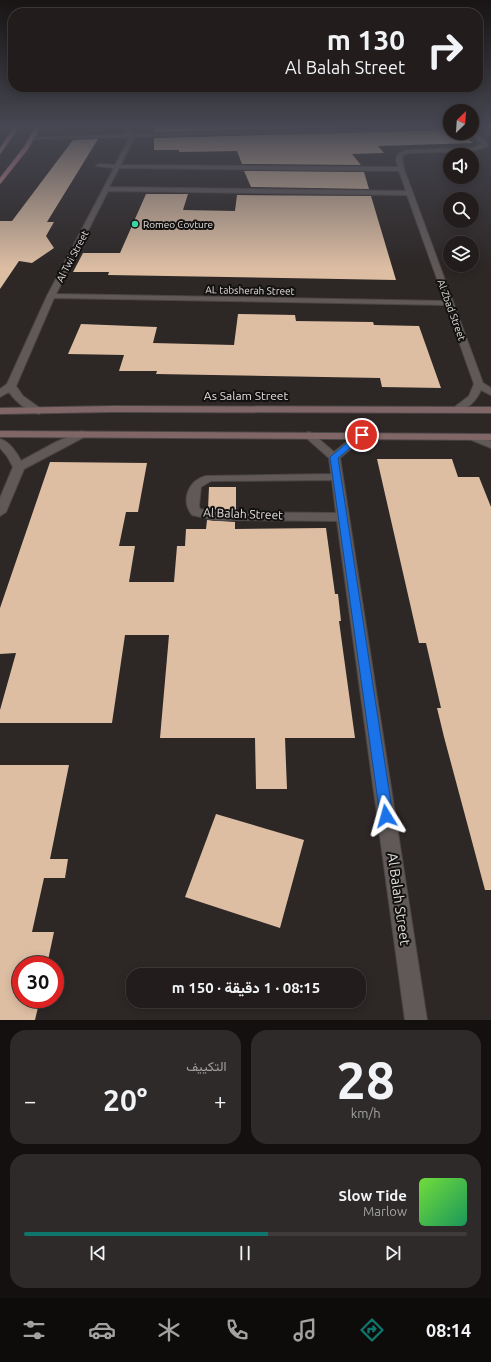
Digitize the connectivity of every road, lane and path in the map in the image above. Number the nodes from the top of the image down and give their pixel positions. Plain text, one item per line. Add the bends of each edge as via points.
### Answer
1 (6, 174) edge
2 (113, 174) edge
3 (403, 174) edge
4 (0, 182) edge
5 (106, 189) junction
6 (410, 193) junction
7 (51, 296) junction
8 (449, 303) junction
9 (479, 384) junction
10 (11, 386) junction
11 (491, 392) edge
12 (0, 394) edge
13 (457, 409) junction
14 (39, 410) junction
15 (491, 410) edge
16 (0, 411) edge
17 (0, 434) edge
18 (82, 434) junction
19 (308, 435) junction
20 (362, 435) junction
21 (474, 437) junction
22 (491, 437) edge
23 (0, 442) edge
24 (491, 445) edge
25 (334, 457) junction
26 (18, 467) junction
27 (337, 477) junction
28 (0, 512) edge
29 (342, 517) junction
30 (416, 1020) edge

1 - 4 highway
2 - 5 street, Al Twi Street
3 - 6 street, Al Zbad Street
5 - 6 street
5 - 7 street, Al Twi Street
6 - 8 street, Al Zbad Street
7 - 8 street, AL tabsherah Street
7 - 10 street, Al Twi Street
8 - 9 street, Al Zbad Street
9 - 11 street
9 - 13 street via 474,398
10 - 12 street
10 - 14 street via 15,396
13 - 14 street, As Salam Street
13 - 15 street, As Salam Street
14 - 16 street, As Salam Street
17 - 18 street
18 - 19 street
18 - 26 street
19 - 20 street
19 - 25 street
20 - 21 street
20 - 25 street
21 - 22 street
21 - 24 street
23 - 26 street via 12,454
25 - 27 street, Al Balah Street
26 - 28 street
27 - 29 street, Al Balah Street
27 - 29 street, Al Balah Street via 211,478 195,484 192,508 196,512 214,516
29 - 30 street, Al Balah Street

